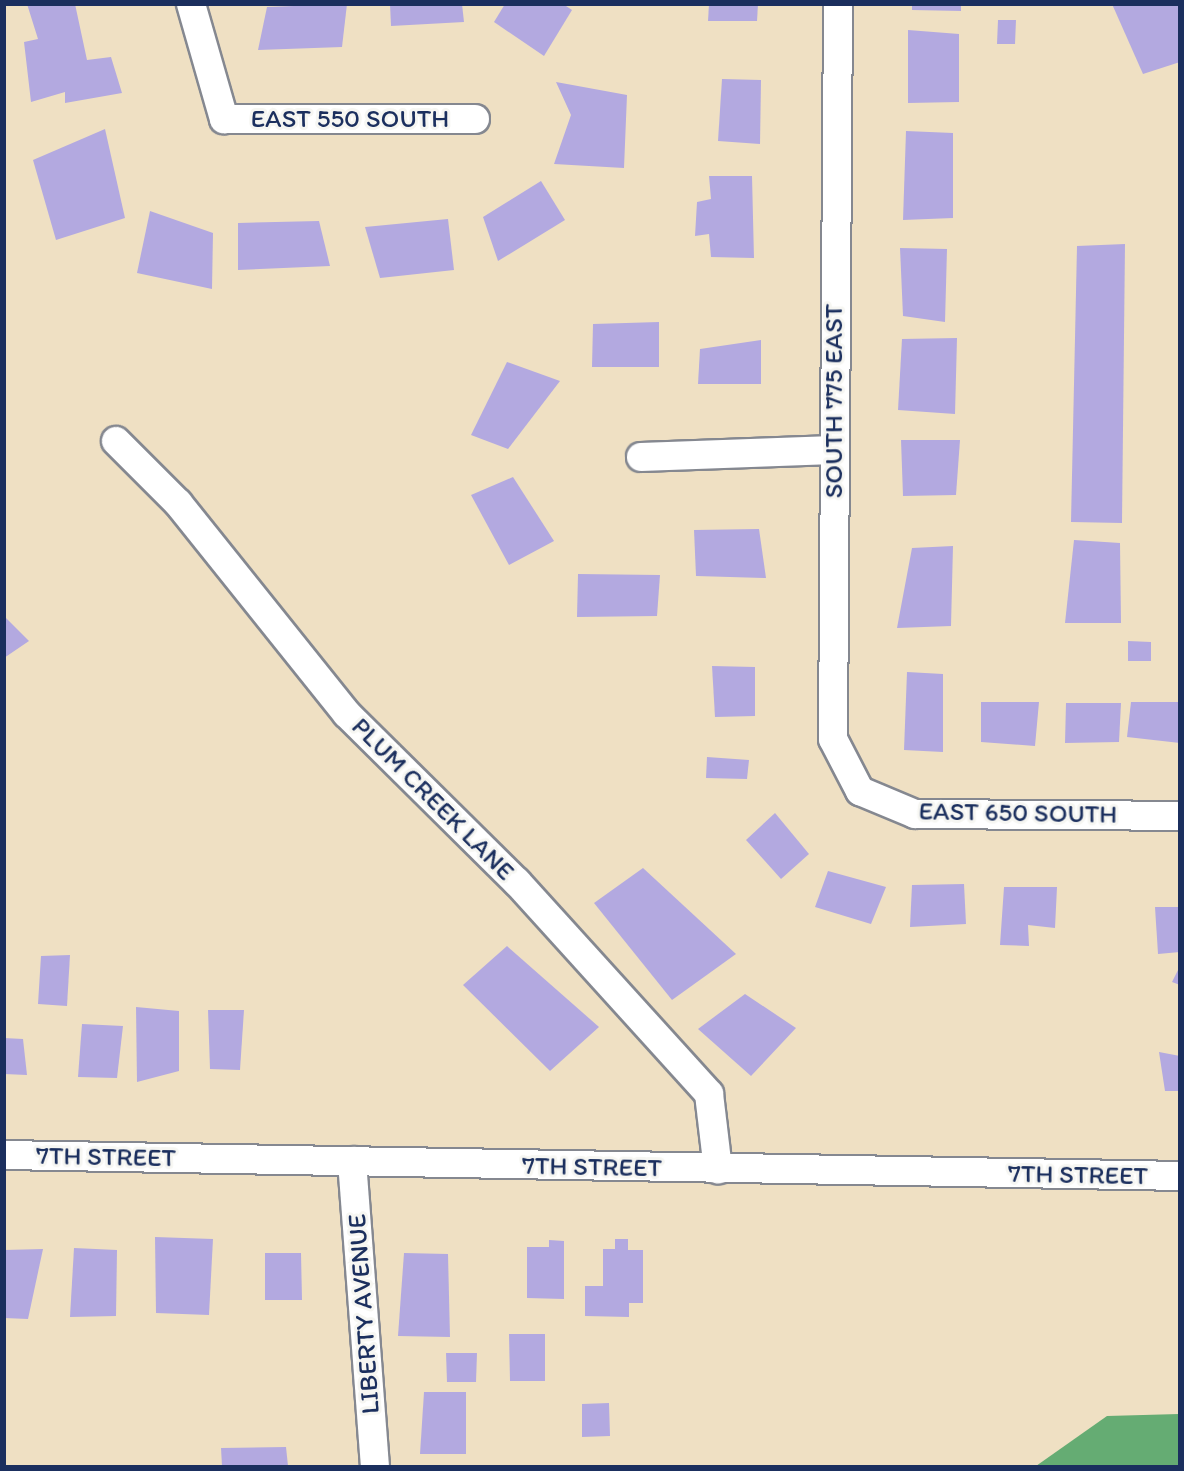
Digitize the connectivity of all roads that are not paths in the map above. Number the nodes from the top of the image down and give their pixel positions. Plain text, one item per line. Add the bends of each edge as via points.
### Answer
1 (191, 4) edge
2 (838, 4) edge
3 (475, 120) dead end
4 (116, 441) dead end
5 (833, 450) junction
6 (641, 457) dead end
7 (860, 791) joint
8 (1179, 816) edge
9 (4, 1155) edge
10 (352, 1161) junction
11 (718, 1169) junction
12 (1179, 1176) edge
13 (375, 1467) edge

1 - 3 street, EAST 550 SOUTH via 224,120
2 - 5 street, SOUTH 775 EAST
4 - 11 street, PLUM CREEK LANE via 178,503 347,714 517,882 709,1094
5 - 6 street
5 - 7 street, SOUTH 775 EAST via 833,739
7 - 8 street, EAST 650 SOUTH via 915,814
9 - 10 street, 7TH STREET
10 - 11 street, 7TH STREET
10 - 13 street, LIBERTY AVENUE
11 - 12 street, 7TH STREET

